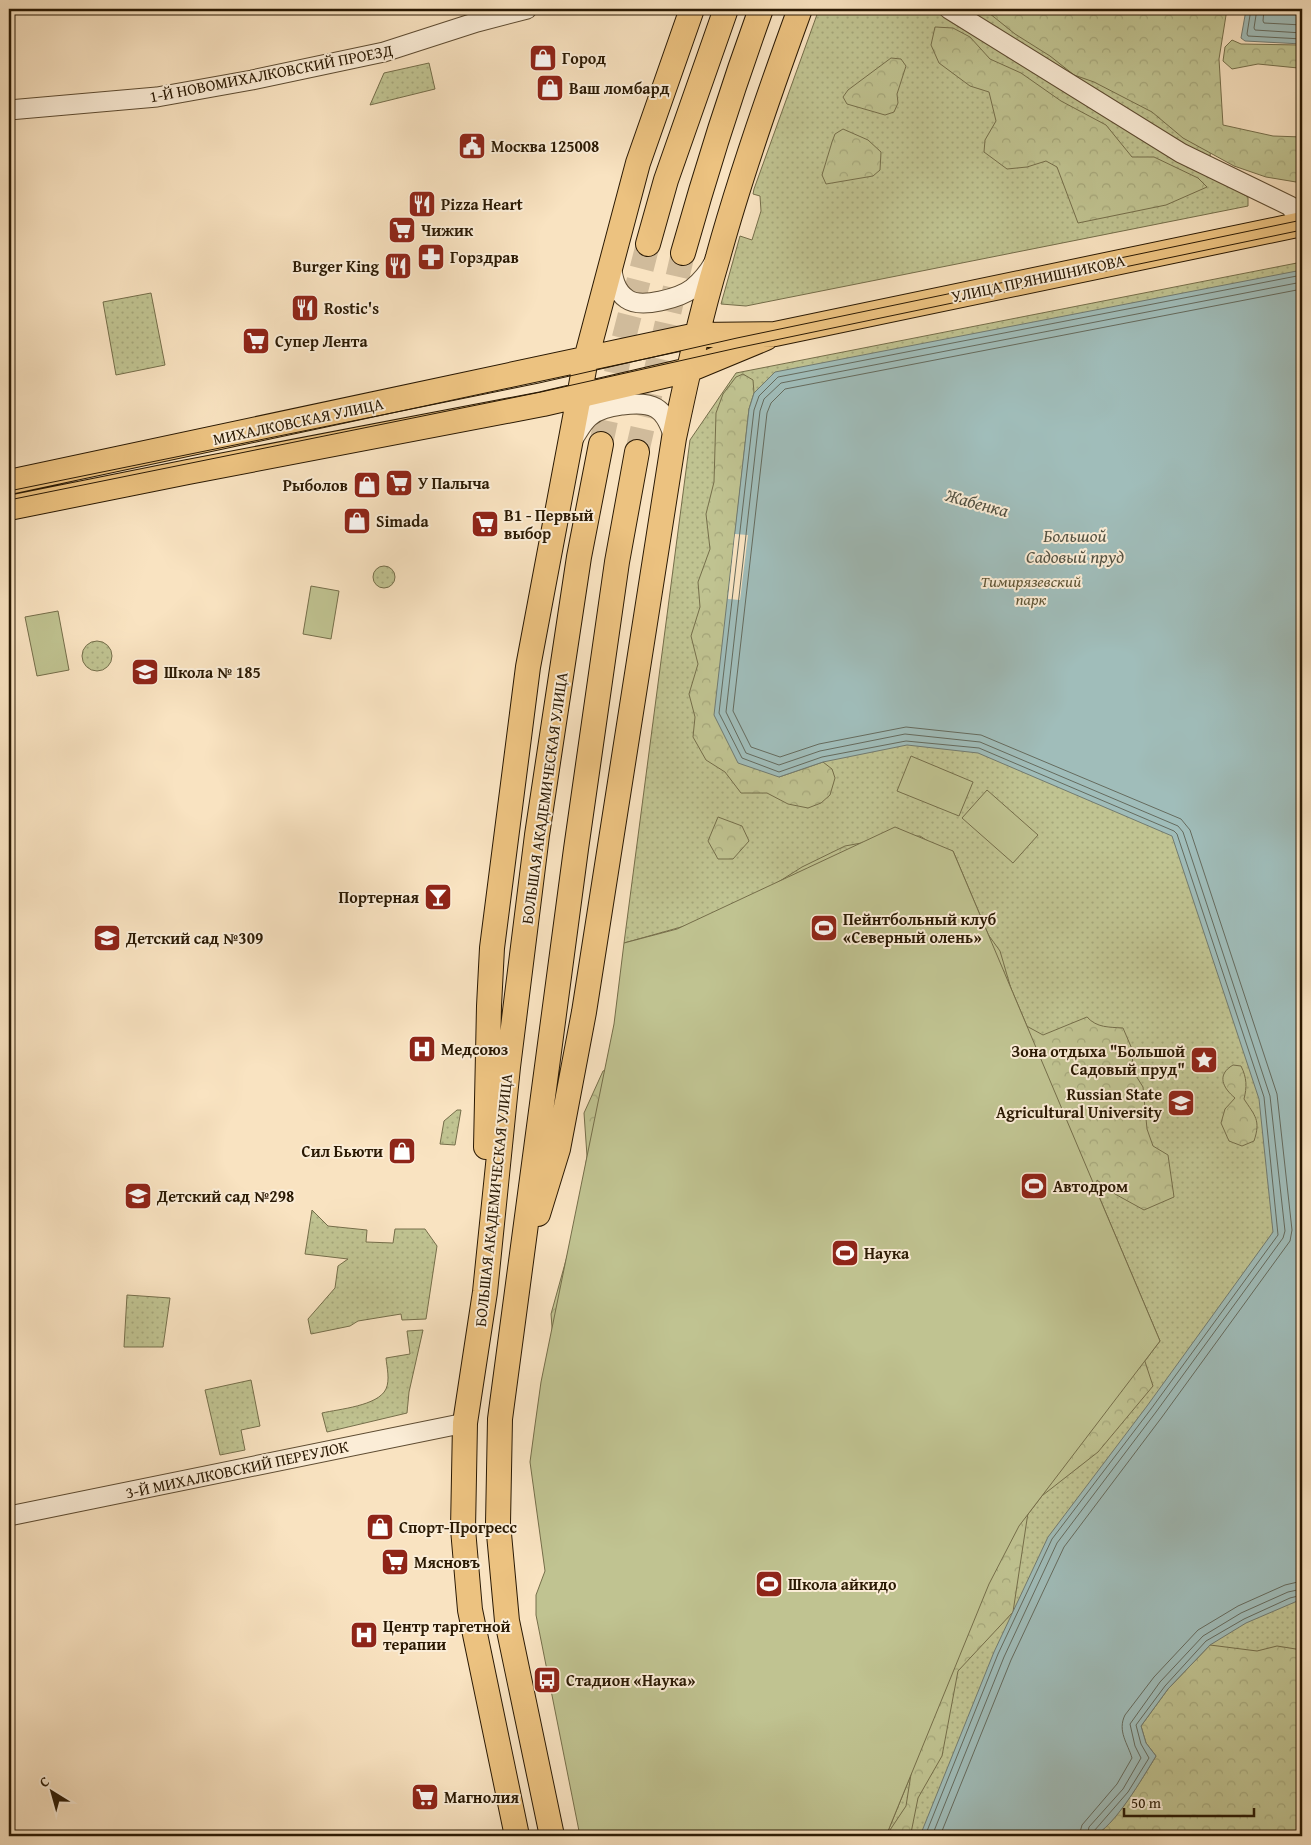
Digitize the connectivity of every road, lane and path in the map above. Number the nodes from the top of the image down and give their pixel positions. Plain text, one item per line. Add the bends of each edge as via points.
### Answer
1 (527, 9) edge
2 (692, 9) edge
3 (726, 9) edge
4 (761, 9) edge
5 (800, 9) edge
6 (949, 9) edge
7 (9, 110) edge
8 (1302, 223) edge
9 (648, 244) tunnel mouth
10 (683, 253) tunnel mouth
11 (718, 256) junction
12 (610, 264) junction
13 (775, 334) junction
14 (697, 335) junction
15 (586, 359) junction
16 (689, 370) junction
17 (579, 396) junction
18 (674, 438) junction
19 (601, 444) tunnel mouth
20 (569, 446) junction
21 (637, 452) tunnel mouth
22 (9, 482) edge
23 (9, 508) edge
24 (518, 1281) junction
25 (485, 1292) junction
26 (465, 1422) junction
27 (9, 1516) edge
28 (517, 1836) edge
29 (552, 1836) edge

1 - 7 street, 1-Й НОВОМИХАЛКОВСКИЙ ПРОЕЗД via 384,52 252,80 157,97
2 - 12 main road via 640,155
3 - 9 main road via 666,180
4 - 10 main road via 729,100
5 - 11 main road
6 - 8 street, УЛИЦА ПРЯНИШНИКОВА via 1180,153 1290,206
8 - 13 main road, УЛИЦА ПРЯНИШНИКОВА
11 - 12 street via 703,279 691,289 649,302 635,303 619,293
11 - 14 main road
12 - 15 main road
13 - 14 main road, УЛИЦА ПРЯНИШНИКОВА
13 - 16 main road, УЛИЦА ПРЯНИШНИКОВА
14 - 15 main road, УЛИЦА ПРЯНИШНИКОВА
14 - 16 main road
15 - 17 main road
15 - 22 main road, МИХАЛКОВСКАЯ УЛИЦА
16 - 17 main road, УЛИЦА ПРЯНИШНИКОВА
16 - 18 main road
17 - 20 main road
17 - 23 main road, МИХАЛКОВСКАЯ УЛИЦА
18 - 20 street via 662,413 647,404 636,403 611,406 590,416
18 - 24 main road via 584,1012 558,1149
19 - 25 main road, БОЛЬШАЯ АКАДЕМИЧЕСКАЯ УЛИЦА via 579,557 537,835 508,1067
20 - 25 main road via 528,666 492,948 486,1111
21 - 24 main road, БОЛЬШАЯ АКАДЕМИЧЕСКАЯ УЛИЦА via 617,562
24 - 29 main road, БОЛЬШАЯ АКАДЕМИЧЕСКАЯ УЛИЦА via 500,1419 498,1523 506,1620
25 - 26 main road, БОЛЬШАЯ АКАДЕМИЧЕСКАЯ УЛИЦА
26 - 27 street, 3-Й МИХАЛКОВСКИЙ ПЕРЕУЛОК
26 - 28 main road, БОЛЬШАЯ АКАДЕМИЧЕСКАЯ УЛИЦА via 463,1529 470,1610

